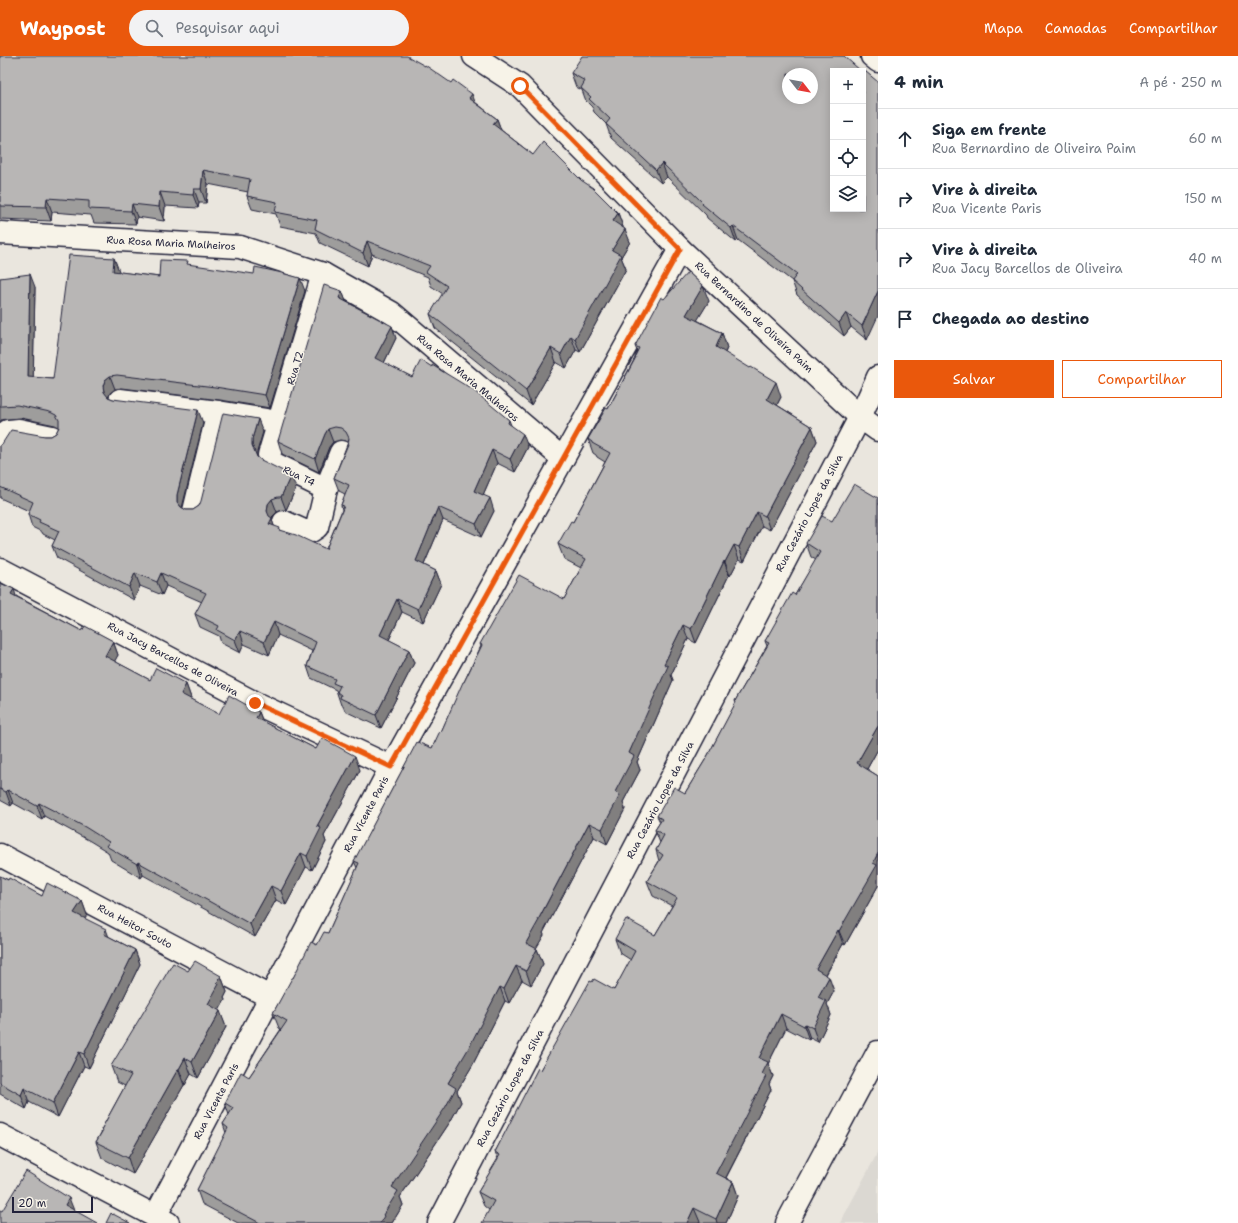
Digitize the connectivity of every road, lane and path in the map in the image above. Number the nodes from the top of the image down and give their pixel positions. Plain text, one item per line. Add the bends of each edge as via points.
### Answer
1 (474, 56) edge
2 (872, 56) edge
3 (878, 61) edge
4 (0, 233) edge
5 (680, 249) junction
6 (323, 274) junction
7 (878, 377) edge
8 (120, 400) edge
9 (218, 412) junction
10 (860, 417) junction
11 (278, 422) junction
12 (878, 430) edge
13 (52, 437) edge
14 (0, 447) edge
15 (341, 452) dead end
16 (562, 458) junction
17 (271, 462) joint
18 (326, 490) junction
19 (194, 511) edge
20 (284, 522) dead end
21 (0, 569) edge
22 (391, 767) junction
23 (0, 854) edge
24 (270, 997) junction
25 (878, 1052) edge
26 (0, 1135) edge
27 (161, 1220) edge
28 (439, 1223) edge
29 (786, 1223) edge

1 - 5 street, Rua Bernardino de Oliveira Paim via 520,86
2 - 3 street
4 - 6 street, Rua Rosa Maria Malheiros via 240,246
5 - 10 street, Rua Bernardino de Oliveira Paim
5 - 16 street, Rua Vicente Paris
6 - 11 street, Rua T2
6 - 16 street, Rua Rosa Maria Malheiros via 392,313
7 - 10 street, Rua Cezário Lopes da Silva
8 - 9 street
9 - 11 street
9 - 19 street
10 - 12 street, Rua Bernardino de Oliveira Paim
10 - 28 street, Rua Cezário Lopes da Silva
11 - 17 street, Rua T2 via 269,455
13 - 14 street via 8,430
15 - 18 street
16 - 22 street, Rua Vicente Paris
17 - 18 street, Rua T4
18 - 20 street via 316,527 311,531 304,531
21 - 22 street, Rua Jacy Barcellos de Oliveira via 255,703
22 - 24 street, Rua Vicente Paris
23 - 24 street, Rua Heitor Souto
24 - 27 street, Rua Vicente Paris
25 - 29 street
26 - 27 street

